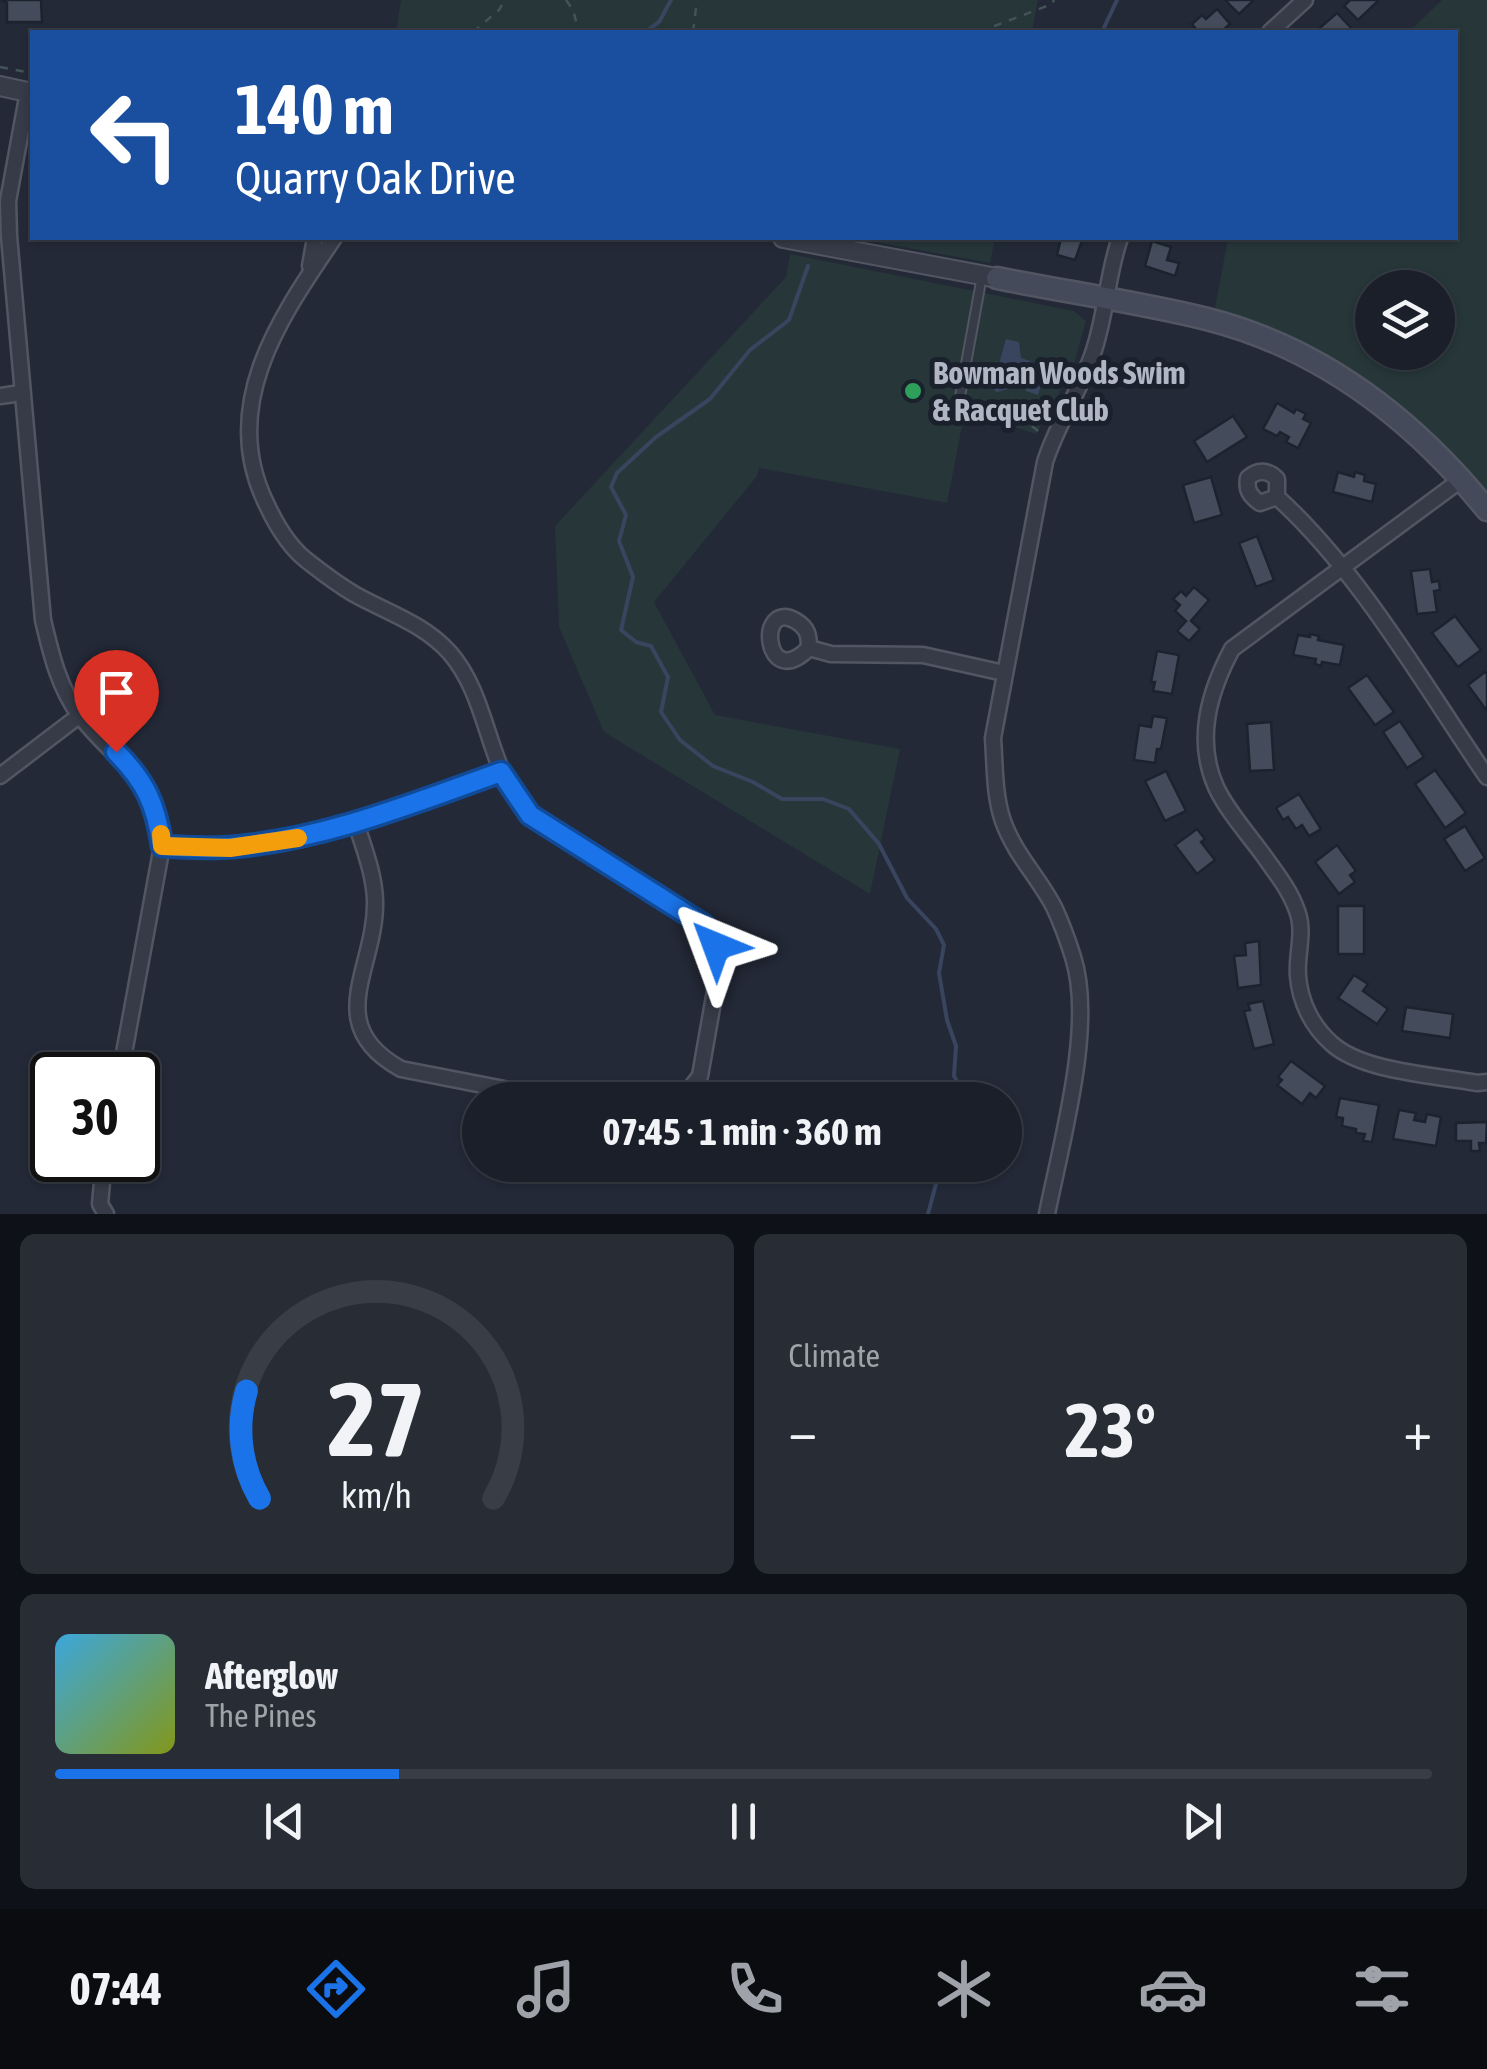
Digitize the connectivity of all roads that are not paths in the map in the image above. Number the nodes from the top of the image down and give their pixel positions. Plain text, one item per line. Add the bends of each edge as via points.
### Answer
1 (1305, 0) edge
2 (1272, 30) edge
3 (0, 86) edge
4 (30, 86) edge
5 (30, 91) edge
6 (315, 240) edge
7 (333, 240) edge
8 (794, 240) edge
9 (1120, 240) edge
10 (309, 274) junction
11 (990, 277) junction
12 (1106, 300) junction
13 (22, 394) junction
14 (0, 396) edge
15 (958, 402) road end
16 (1462, 479) junction
17 (1277, 497) dead end
18 (1487, 510) edge
19 (1343, 568) junction
20 (809, 648) dead end
21 (1004, 673) junction
22 (80, 716) junction
23 (501, 772) junction
24 (0, 776) edge
25 (1487, 777) edge
26 (356, 824) junction
27 (162, 846) junction
28 (124, 1052) edge
29 (468, 1082) edge
30 (695, 1082) edge
31 (1487, 1082) edge
32 (102, 1182) edge
33 (106, 1214) edge
34 (1047, 1214) edge

1 - 2 street
3 - 4 street
5 - 13 street via 8,201
6 - 10 street
7 - 10 street
8 - 11 street
9 - 12 street
10 - 23 street via 256,374 250,444 260,490 278,530 305,560 433,635 462,668
11 - 12 main road
11 - 15 lane
12 - 16 main road via 1208,320 1318,364 1386,408
12 - 21 street via 1083,380 1044,462
13 - 14 street
13 - 22 street via 44,620 59,679
16 - 18 main road
16 - 19 street
17 - 19 street
19 - 25 street
19 - 31 street via 1232,648 1216,679 1206,752 1217,789 1298,911 1298,974 1314,1026 1334,1046 1371,1063
20 - 21 street via 922,655
21 - 34 street via 993,738 1003,821 1053,906 1074,960 1082,1008
22 - 24 street
22 - 27 street via 143,784 157,811
23 - 26 street
23 - 30 street via 530,815 704,925 719,968
26 - 27 street via 230,848
26 - 29 street via 376,904 357,1024 382,1058 401,1069
27 - 28 street
32 - 33 street

